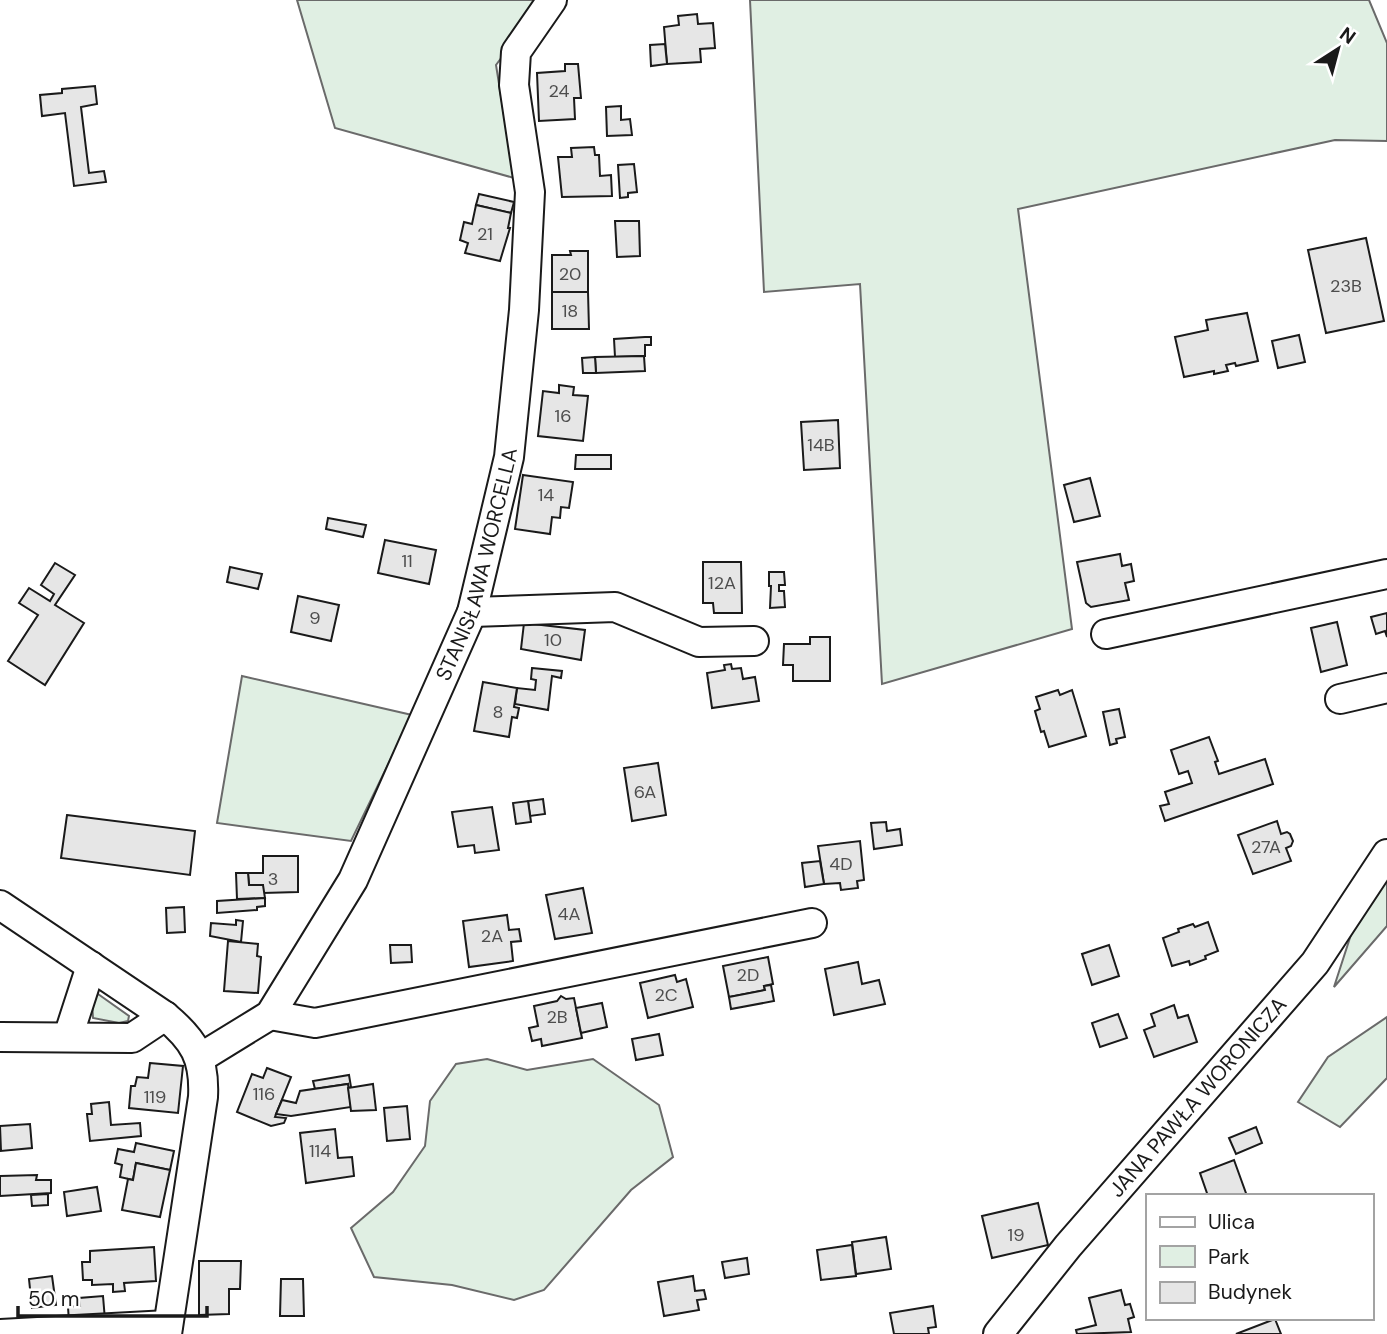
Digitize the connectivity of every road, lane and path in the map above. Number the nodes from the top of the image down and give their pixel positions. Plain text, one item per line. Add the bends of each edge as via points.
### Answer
1 (552, 0) edge
2 (1387, 574) edge
3 (472, 612) junction
4 (1106, 634) dead end
5 (754, 641) dead end
6 (1387, 688) edge
7 (1340, 699) dead end
8 (1387, 854) edge
9 (0, 905) edge
10 (812, 923) dead end
11 (91, 966) junction
12 (270, 1015) junction
13 (165, 1016) junction
14 (0, 1037) edge
15 (68, 1037) junction
16 (200, 1058) junction
17 (167, 1329) edge
18 (0, 1334) edge
19 (998, 1334) edge

1 - 3 street, STANISŁAWA WORCELLA via 516,52 514,85 530,192 524,310 509,457
2 - 4 street
3 - 5 street via 615,607 699,642
3 - 12 street, STANISŁAWA WORCELLA via 352,880
6 - 7 street
8 - 19 street, JANA PAWŁA WORONICZA via 1315,963 1068,1246
9 - 11 street
10 - 12 street via 315,1023
11 - 13 street
11 - 15 street
12 - 16 street, STANISŁAWA WORCELLA
13 - 15 street via 132,1038
13 - 16 street via 187,1035
14 - 15 street
16 - 17 street via 204,1083 201,1118
17 - 18 street

